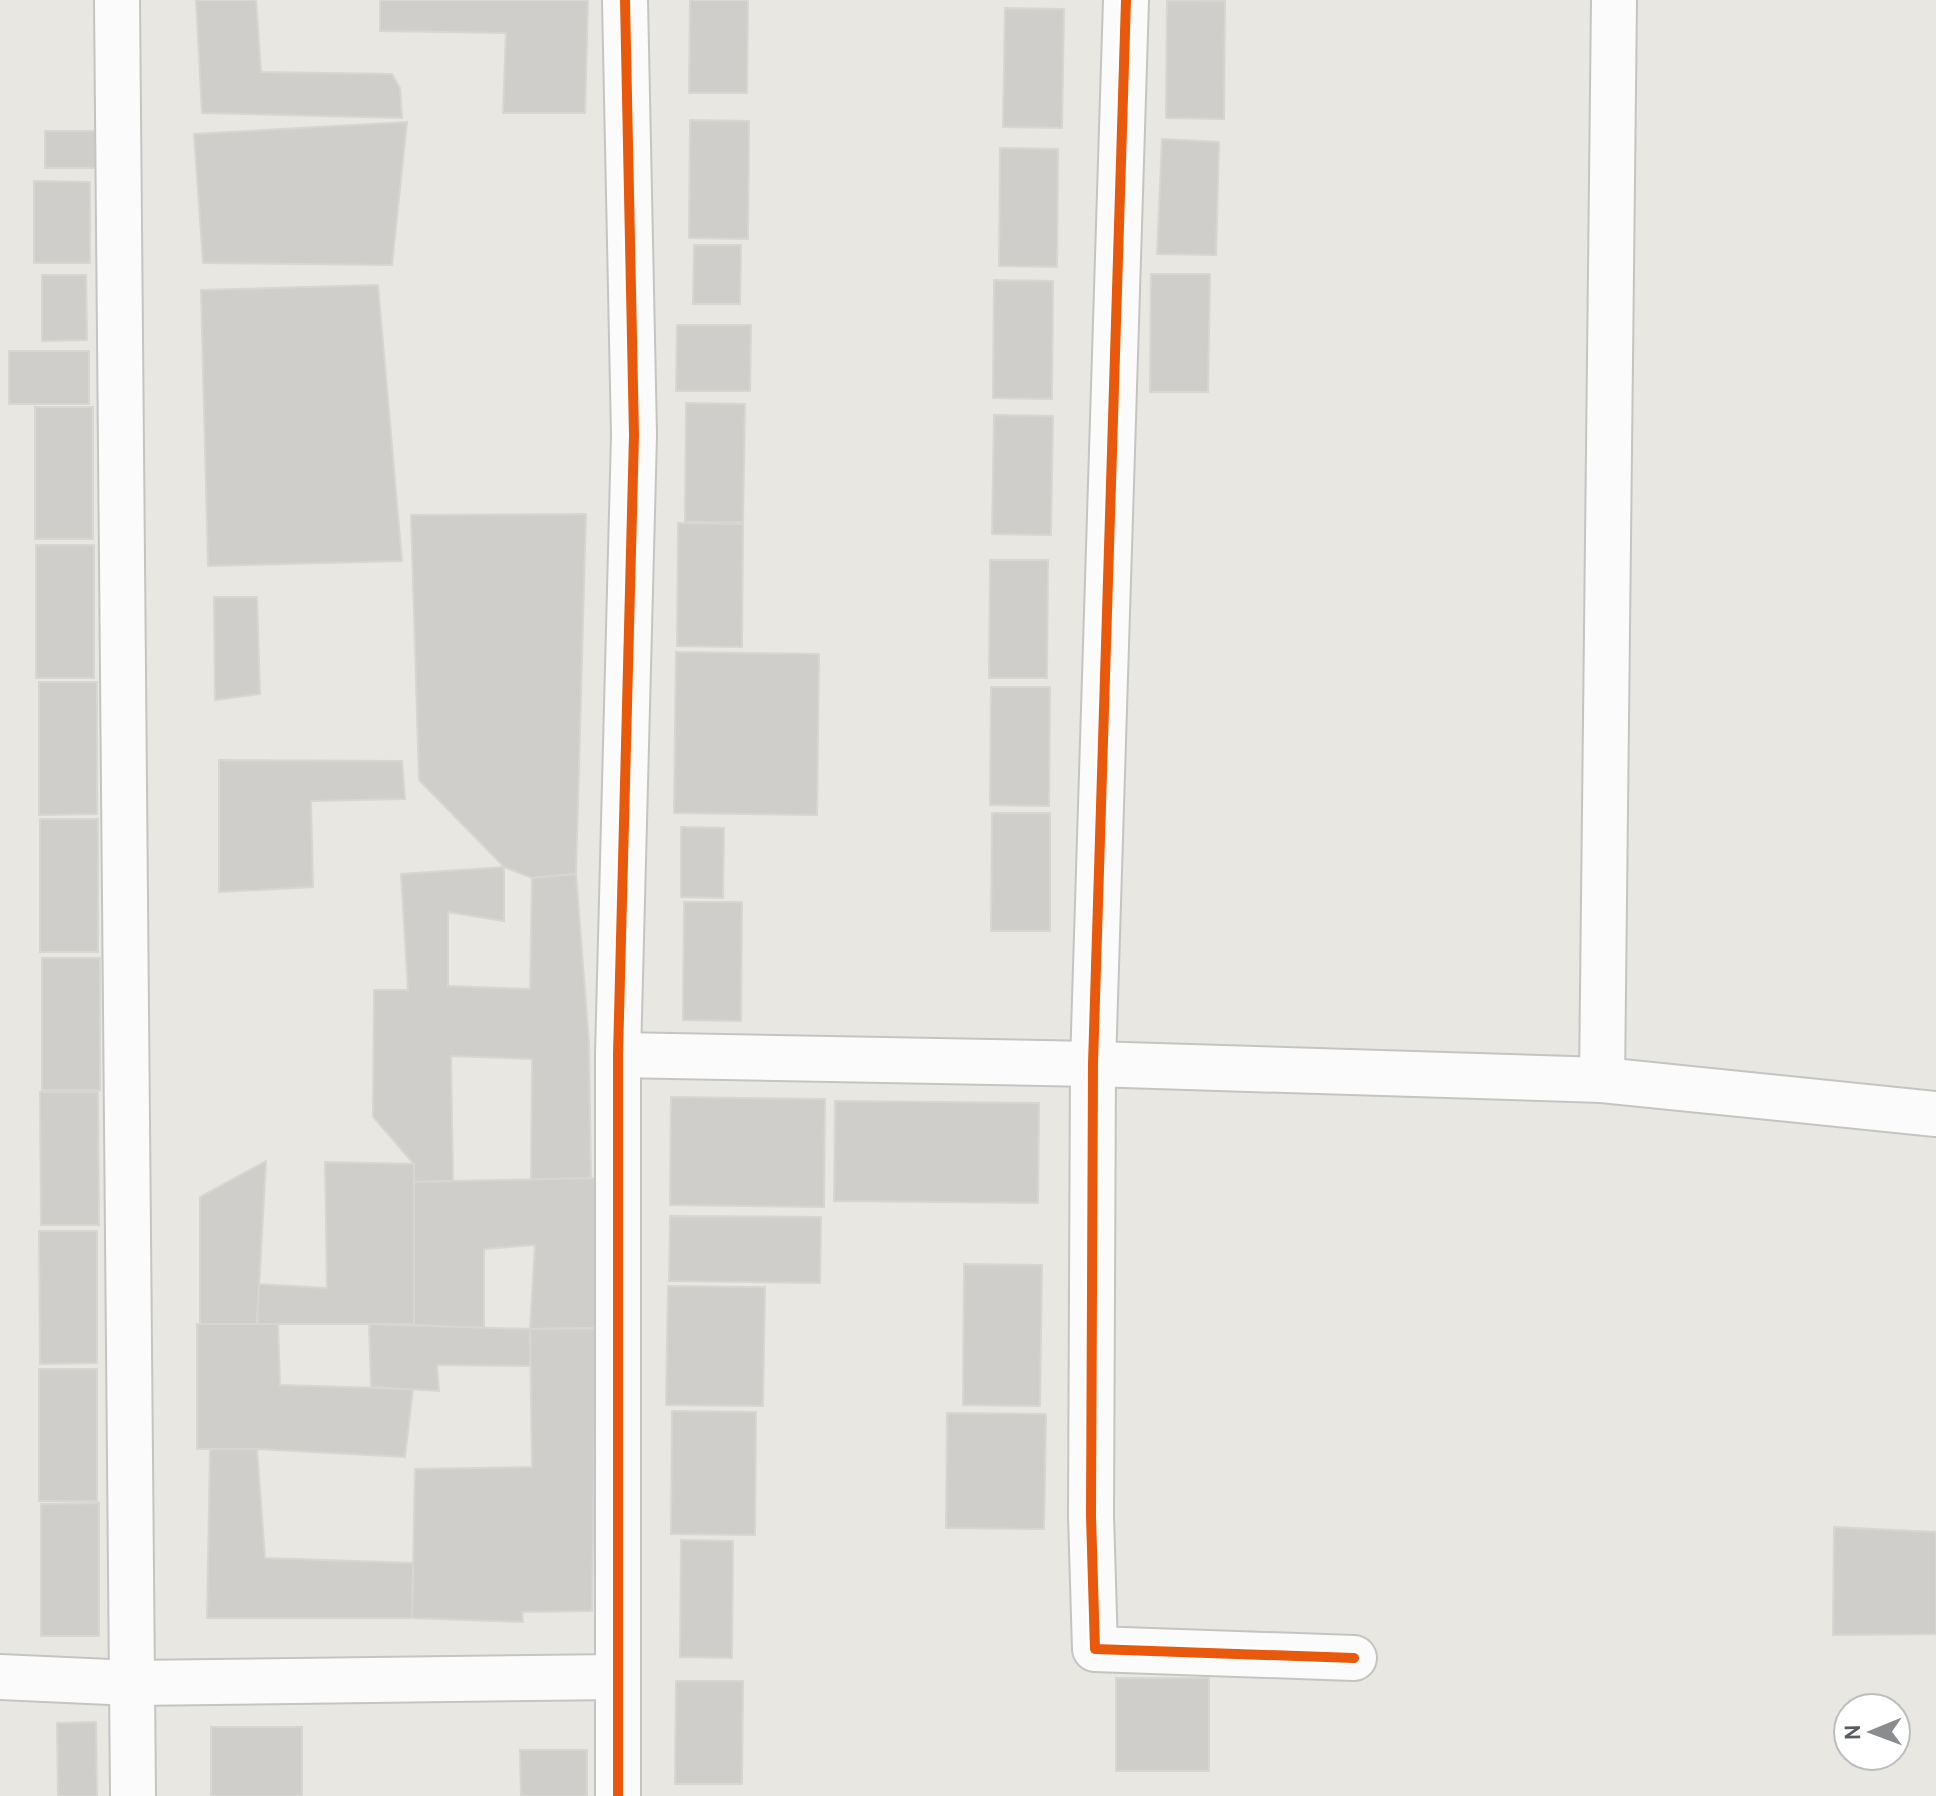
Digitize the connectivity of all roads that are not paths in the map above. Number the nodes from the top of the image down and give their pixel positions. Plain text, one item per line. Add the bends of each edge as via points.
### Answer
1 (117, 0) edge
2 (625, 0) edge
3 (1126, 0) edge
4 (1614, 0) edge
5 (618, 1055) junction
6 (1093, 1064) junction
7 (1602, 1080) junction
8 (1936, 1114) edge
9 (1354, 1658) dead end
10 (0, 1677) edge
11 (618, 1677) junction
12 (132, 1683) junction
13 (133, 1796) edge
14 (618, 1796) edge

1 - 12 street
2 - 5 street via 634,435
3 - 6 street
4 - 7 street
5 - 6 street
5 - 11 street
6 - 7 street
6 - 9 street via 1095,1649
7 - 8 street
10 - 12 street
11 - 12 street
11 - 14 street
12 - 13 street

